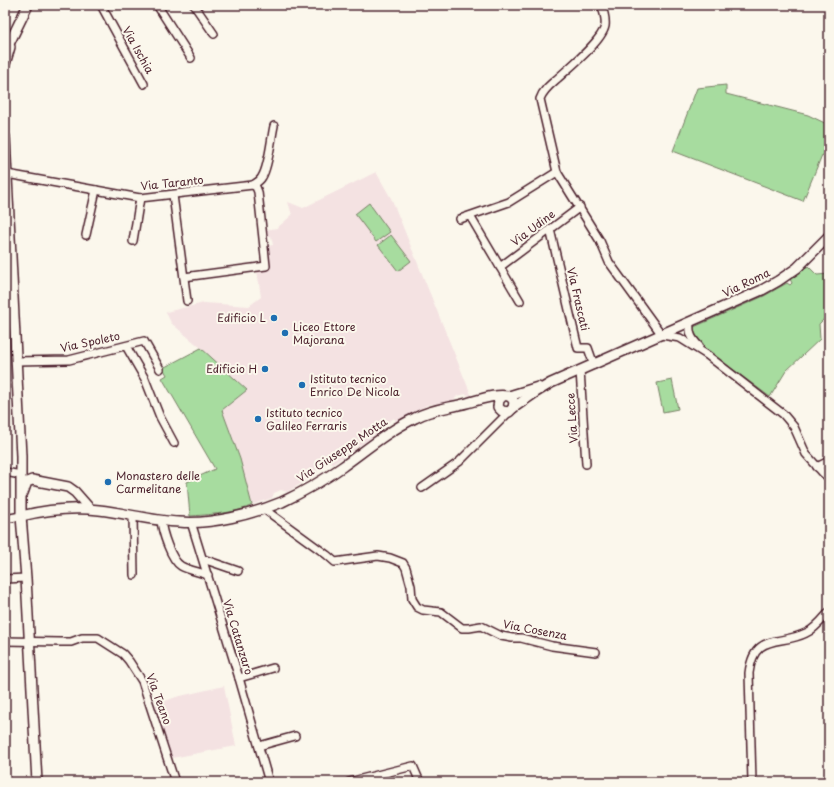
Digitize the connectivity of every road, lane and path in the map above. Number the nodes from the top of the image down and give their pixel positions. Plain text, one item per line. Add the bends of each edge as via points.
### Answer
1 (28, 5) edge
2 (101, 5) edge
3 (157, 5) edge
4 (194, 5) edge
5 (601, 5) edge
6 (214, 34) dead end
7 (11, 42) junction
8 (5, 52) edge
9 (191, 58) dead end
10 (5, 64) edge
11 (144, 84) dead end
12 (274, 126) dead end
13 (5, 137) edge
14 (557, 172) junction
15 (7, 174) junction
16 (253, 185) junction
17 (96, 190) junction
18 (173, 194) junction
19 (140, 198) junction
20 (580, 207) junction
21 (470, 216) junction
22 (460, 219) dead end
23 (550, 229) junction
24 (86, 235) dead end
25 (829, 236) edge
26 (133, 241) dead end
27 (500, 267) junction
28 (184, 277) junction
29 (187, 301) dead end
30 (520, 301) dead end
31 (682, 326) junction
32 (662, 335) junction
33 (680, 338) junction
34 (126, 346) junction
35 (707, 355) junction
36 (16, 362) junction
37 (594, 365) junction
38 (160, 369) dead end
39 (580, 370) junction
40 (551, 383) junction
41 (506, 396) junction
42 (464, 404) junction
43 (499, 408) junction
44 (512, 409) junction
45 (492, 430) junction
46 (174, 443) dead end
47 (21, 456) junction
48 (829, 461) edge
49 (586, 464) dead end
50 (817, 466) junction
51 (5, 472) edge
52 (829, 478) edge
53 (32, 480) junction
54 (68, 487) junction
55 (21, 488) junction
56 (422, 488) dead end
57 (68, 508) junction
58 (90, 509) junction
59 (264, 509) junction
60 (38, 512) junction
61 (21, 516) junction
62 (133, 516) junction
63 (5, 519) edge
64 (161, 520) junction
65 (191, 522) junction
66 (203, 559) junction
67 (238, 571) dead end
68 (134, 575) dead end
69 (208, 575) junction
70 (26, 578) junction
71 (5, 579) edge
72 (829, 612) edge
73 (5, 641) edge
74 (29, 642) junction
75 (596, 652) dead end
76 (273, 668) dead end
77 (240, 678) junction
78 (295, 736) dead end
79 (260, 746) junction
80 (376, 779) edge
81 (37, 782) edge
82 (175, 782) edge
83 (269, 782) edge
84 (349, 782) edge
85 (420, 782) edge
86 (752, 782) edge

1 - 7 main road
2 - 11 street, Via Ischia
3 - 9 street
4 - 6 street
5 - 14 street via 605,19 603,32 592,46 549,86 540,99
7 - 8 main road
7 - 10 main road
12 - 16 street via 262,177
13 - 15 main road
14 - 20 street
14 - 21 street via 509,202
15 - 17 street, Via Taranto
15 - 36 main road
16 - 18 street, Via Taranto
16 - 28 street via 258,192 266,266
17 - 19 street, Via Taranto
17 - 24 street
18 - 19 street, Via Taranto
18 - 28 street
19 - 26 street
20 - 23 street, Via Udine
20 - 32 street via 609,262
21 - 22 street
21 - 27 street
23 - 27 street, Via Udine
23 - 37 street, Via Frascati via 578,348 588,348
25 - 31 main road, Via Roma via 797,268 783,278
27 - 30 street
28 - 29 street
31 - 32 main road, Via Roma
31 - 33 street
31 - 35 street via 689,330 693,340
32 - 33 street
32 - 37 main road
33 - 35 street
34 - 36 street, Via Spoleto via 68,360
34 - 38 street, Via Spoleto via 144,341
34 - 46 street via 145,379 160,417
35 - 50 street via 788,419 798,432 806,454
36 - 47 main road
37 - 39 main road
39 - 40 main road
39 - 49 street, Via Lecce
40 - 41 main road
40 - 44 main road
41 - 42 main road
41 - 43 main road via 499,400
41 - 44 main road via 513,399
42 - 43 main road via 488,402
42 - 59 main road, Via Giuseppe Motta via 427,412 415,418 389,433 321,481
43 - 44 main road via 506,412
43 - 45 street via 499,416
44 - 45 street
45 - 56 street via 459,462
47 - 53 main road via 25,476
47 - 55 main road
48 - 50 street
50 - 52 street
51 - 55 street
53 - 54 main road
53 - 55 main road
54 - 57 main road via 75,496 74,502
54 - 58 main road
55 - 60 main road via 28,506
55 - 61 main road
57 - 58 main road, Via Giuseppe Motta
57 - 60 main road, Via Giuseppe Motta
58 - 62 main road, Via Giuseppe Motta
59 - 65 main road, Via Giuseppe Motta via 223,519
59 - 75 street, Via Cosenza via 335,562 378,556 403,563 411,586 412,599 417,606 423,610 440,612 462,628 481,626 501,636
60 - 61 main road, Via Giuseppe Motta
61 - 63 street
61 - 70 main road
62 - 64 main road, Via Giuseppe Motta
62 - 68 street
64 - 65 main road, Via Giuseppe Motta
64 - 69 street via 162,532 174,560 182,566
65 - 66 street, Via Catanzaro
66 - 67 street
66 - 69 street, Via Catanzaro
69 - 77 street, Via Catanzaro
70 - 71 street
70 - 74 main road
72 - 86 street via 806,633 765,644 750,661
73 - 74 street, Via Teano
74 - 81 main road
74 - 82 street, Via Teano via 71,642 82,638 98,638 123,654 142,681
76 - 77 street
77 - 79 street, Via Catanzaro
78 - 79 street
79 - 83 street, Via Catanzaro
80 - 84 street
80 - 85 street via 413,766

